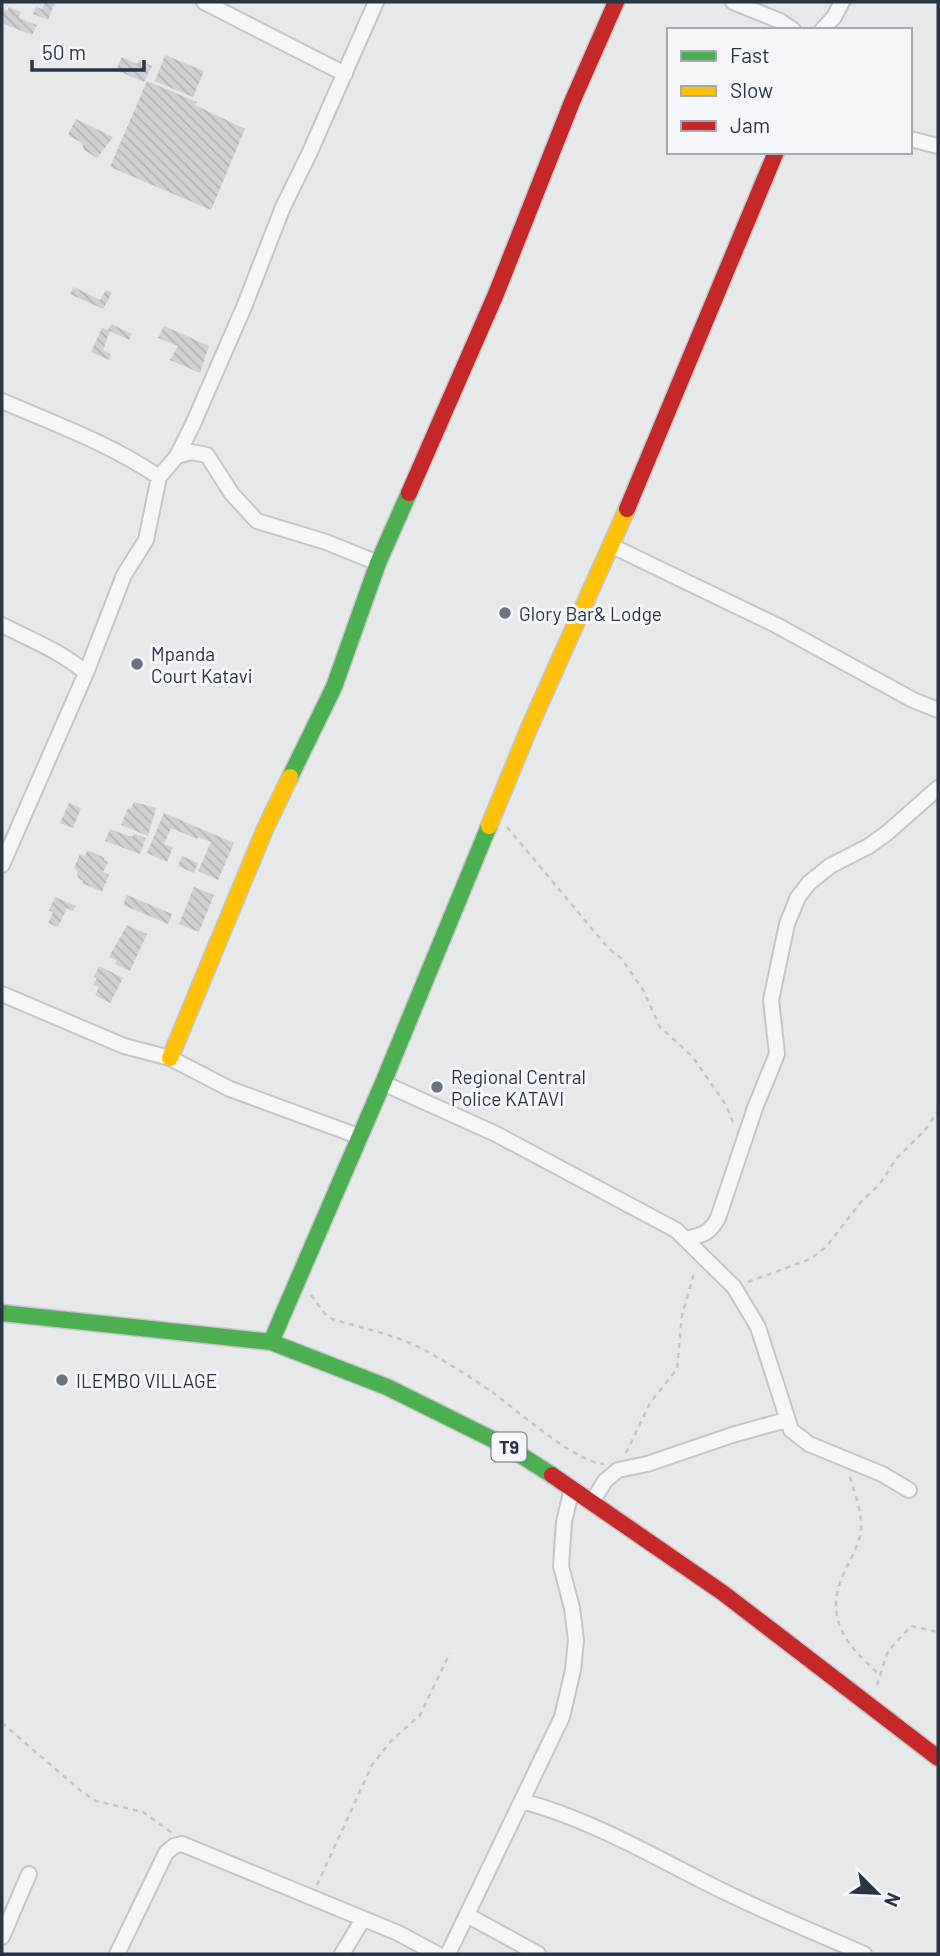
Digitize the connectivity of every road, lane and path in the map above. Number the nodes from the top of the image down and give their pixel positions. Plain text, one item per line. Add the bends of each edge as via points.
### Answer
1 (204, 2) edge
2 (376, 2) edge
3 (616, 2) edge
4 (733, 2) edge
5 (842, 2) edge
6 (790, 28) edge
7 (824, 28) edge
8 (345, 74) junction
9 (912, 140) edge
10 (938, 146) edge
11 (775, 154) edge
12 (2, 401) edge
13 (177, 456) junction
14 (159, 477) junction
15 (612, 547) junction
16 (378, 563) junction
17 (2, 625) edge
18 (86, 673) junction
19 (938, 710) edge
20 (938, 788) edge
21 (495, 813) junction
22 (6, 845) edge
23 (2, 865) edge
24 (2, 994) edge
25 (170, 1058) junction
26 (383, 1083) junction
27 (938, 1111) edge
28 (358, 1136) junction
29 (743, 1144) junction
30 (686, 1239) junction
31 (700, 1254) junction
32 (296, 1284) junction
33 (734, 1287) junction
34 (2, 1312) edge
35 (271, 1342) junction
36 (786, 1420) junction
37 (845, 1461) junction
38 (620, 1467) junction
39 (572, 1488) junction
40 (909, 1490) dead end
41 (592, 1502) junction
42 (938, 1632) edge
43 (450, 1653) dead end
44 (881, 1676) junction
45 (868, 1704) junction
46 (2, 1723) edge
47 (938, 1758) edge
48 (522, 1801) junction
49 (189, 1845) junction
50 (29, 1874) dead end
51 (312, 1898) junction
52 (467, 1915) junction
53 (363, 1919) junction
54 (2, 1937) edge
55 (117, 1954) edge
56 (342, 1954) edge
57 (437, 1954) edge
58 (448, 1954) edge
59 (538, 1954) edge
60 (864, 1954) edge

1 - 8 street
2 - 8 street
3 - 16 main road via 496,294
4 - 6 street
5 - 7 street
8 - 13 street
9 - 10 street
11 - 15 main road
12 - 14 street via 136,461
13 - 14 street
13 - 16 street via 191,452 207,455 232,494 257,521
14 - 18 street via 146,540 124,575
15 - 19 street via 776,625
15 - 21 main road
16 - 25 main road via 334,687 265,830
17 - 18 street via 55,650
18 - 22 street
20 - 29 street via 869,846 830,866 798,897 787,924 771,1000 777,1054
21 - 26 main road
21 - 29 path via 621,958 660,1027 692,1056 726,1105
22 - 23 street
24 - 25 street via 124,1046
25 - 28 street via 230,1089
26 - 28 main road
26 - 30 street via 496,1134
27 - 33 path via 826,1247 810,1259
28 - 32 main road
29 - 30 street via 712,1229
30 - 31 street
31 - 33 street
31 - 38 path via 682,1315 677,1368 646,1411
32 - 35 main road
32 - 38 path via 332,1318 401,1338 430,1353 587,1460
33 - 36 street via 758,1327
34 - 35 main road, T9
35 - 39 main road, T9 via 387,1387 508,1447
36 - 37 street via 809,1444
36 - 38 street via 647,1464
37 - 40 street
37 - 44 path via 861,1531 840,1581 838,1624 859,1656
38 - 41 street via 605,1480
39 - 41 main road, T9
39 - 48 street via 561,1566 576,1640 573,1670 562,1717
41 - 45 main road, T9 via 723,1593
42 - 44 path via 911,1626 888,1651
43 - 51 path via 421,1715 372,1765
44 - 45 path
45 - 47 main road, T9
46 - 49 path via 96,1801 143,1812
48 - 52 street
48 - 60 street via 627,1841 727,1893
49 - 51 street
49 - 55 street via 174,1846 166,1853
50 - 54 street
51 - 53 street
52 - 58 street
52 - 59 street
53 - 56 street
53 - 57 street

